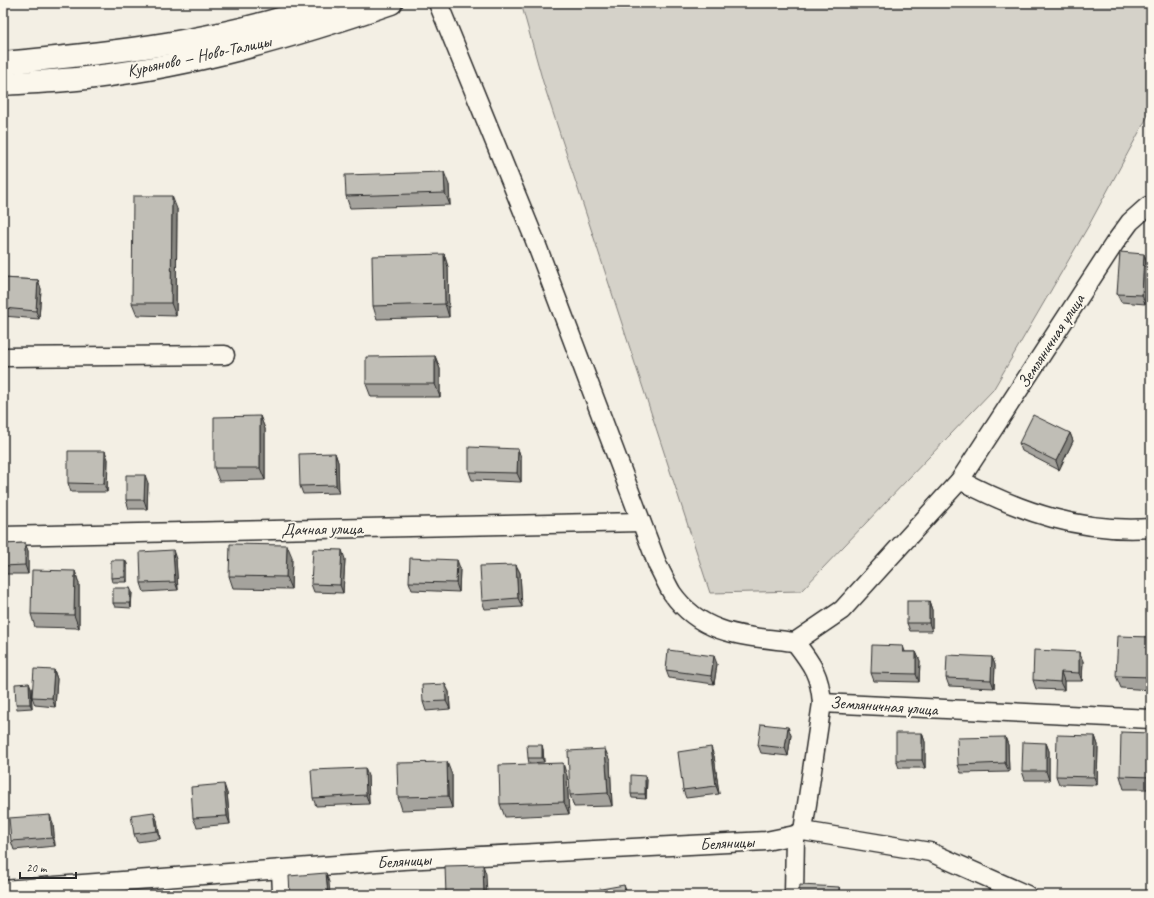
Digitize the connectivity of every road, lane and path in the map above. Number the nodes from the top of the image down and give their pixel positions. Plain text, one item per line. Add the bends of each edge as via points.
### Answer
1 (329, 3) edge
2 (391, 3) edge
3 (438, 3) edge
4 (3, 63) edge
5 (3, 84) edge
6 (1148, 206) dead end
7 (225, 355) dead end
8 (3, 357) edge
9 (960, 480) junction
10 (641, 522) junction
11 (1151, 528) edge
12 (3, 536) edge
13 (795, 642) junction
14 (822, 704) junction
15 (1151, 719) edge
16 (799, 833) junction
17 (281, 869) junction
18 (3, 890) edge
19 (282, 895) edge
20 (794, 895) edge
21 (1027, 895) edge

1 - 4 main road, Курьяново — Ново-Талицы via 254,25 151,47
2 - 5 main road, Курьяново — Ново-Талицы via 319,28 187,61 94,77
3 - 10 street via 534,238
6 - 9 street, Земляничная улица via 1130,222 1114,244
7 - 8 street
9 - 11 street via 990,496 1064,522 1092,527
9 - 13 street, Земляничная улица via 842,610
10 - 12 street, Дачная улица
10 - 13 street via 658,566 672,593 689,611 706,624 728,633
13 - 14 street, Земляничная улица via 811,662 821,685
14 - 15 street, Земляничная улица
14 - 16 street
16 - 17 street, Беляницы via 766,841
16 - 20 street
16 - 21 street, Беляницы via 930,852
17 - 18 street, Беляницы
17 - 19 street

